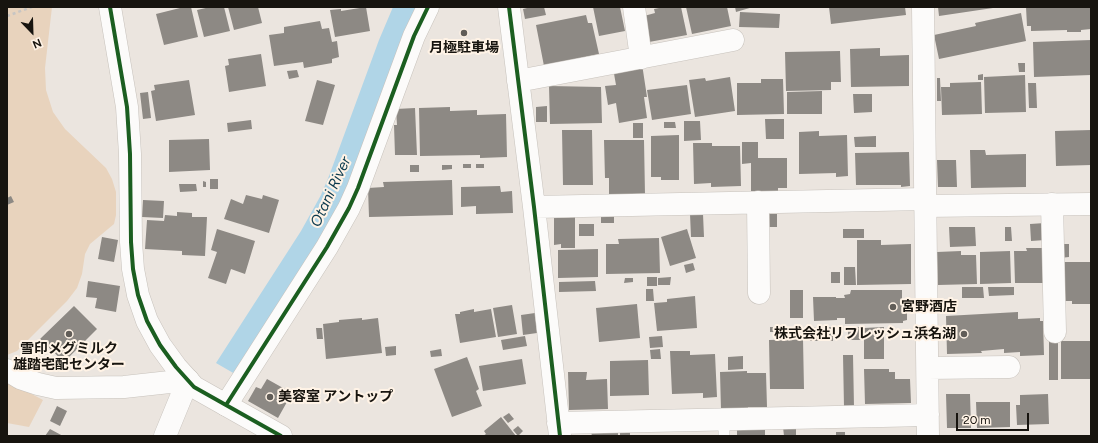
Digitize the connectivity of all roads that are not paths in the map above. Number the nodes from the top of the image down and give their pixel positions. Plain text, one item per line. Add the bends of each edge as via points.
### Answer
1 (110, 7) edge
2 (428, 7) edge
3 (509, 7) edge
4 (634, 7) edge
5 (923, 7) edge
6 (733, 40) dead end
7 (641, 58) junction
8 (518, 81) junction
9 (758, 202) junction
10 (925, 203) junction
11 (1052, 204) junction
12 (1091, 204) edge
13 (534, 207) junction
14 (759, 293) dead end
15 (1055, 332) dead end
16 (1009, 367) dead end
17 (928, 368) junction
18 (7, 370) edge
19 (188, 380) junction
20 (226, 405) junction
21 (928, 414) junction
22 (724, 428) edge
23 (559, 430) edge
24 (165, 436) edge
25 (281, 436) edge
26 (928, 436) edge

1 - 19 street via 127,107 131,255 137,289 147,321 160,345
2 - 20 street via 411,44 349,208
3 - 8 street
4 - 7 street
5 - 10 street
6 - 7 street
7 - 8 street
8 - 13 street
9 - 10 street
9 - 13 street
9 - 14 street
10 - 11 street
10 - 17 street
11 - 12 street
11 - 15 street
13 - 23 street
16 - 17 street
17 - 21 street
18 - 19 street via 20,378 56,388 124,388
19 - 20 street
19 - 24 street
20 - 25 street
21 - 22 street
21 - 26 street
22 - 23 street

